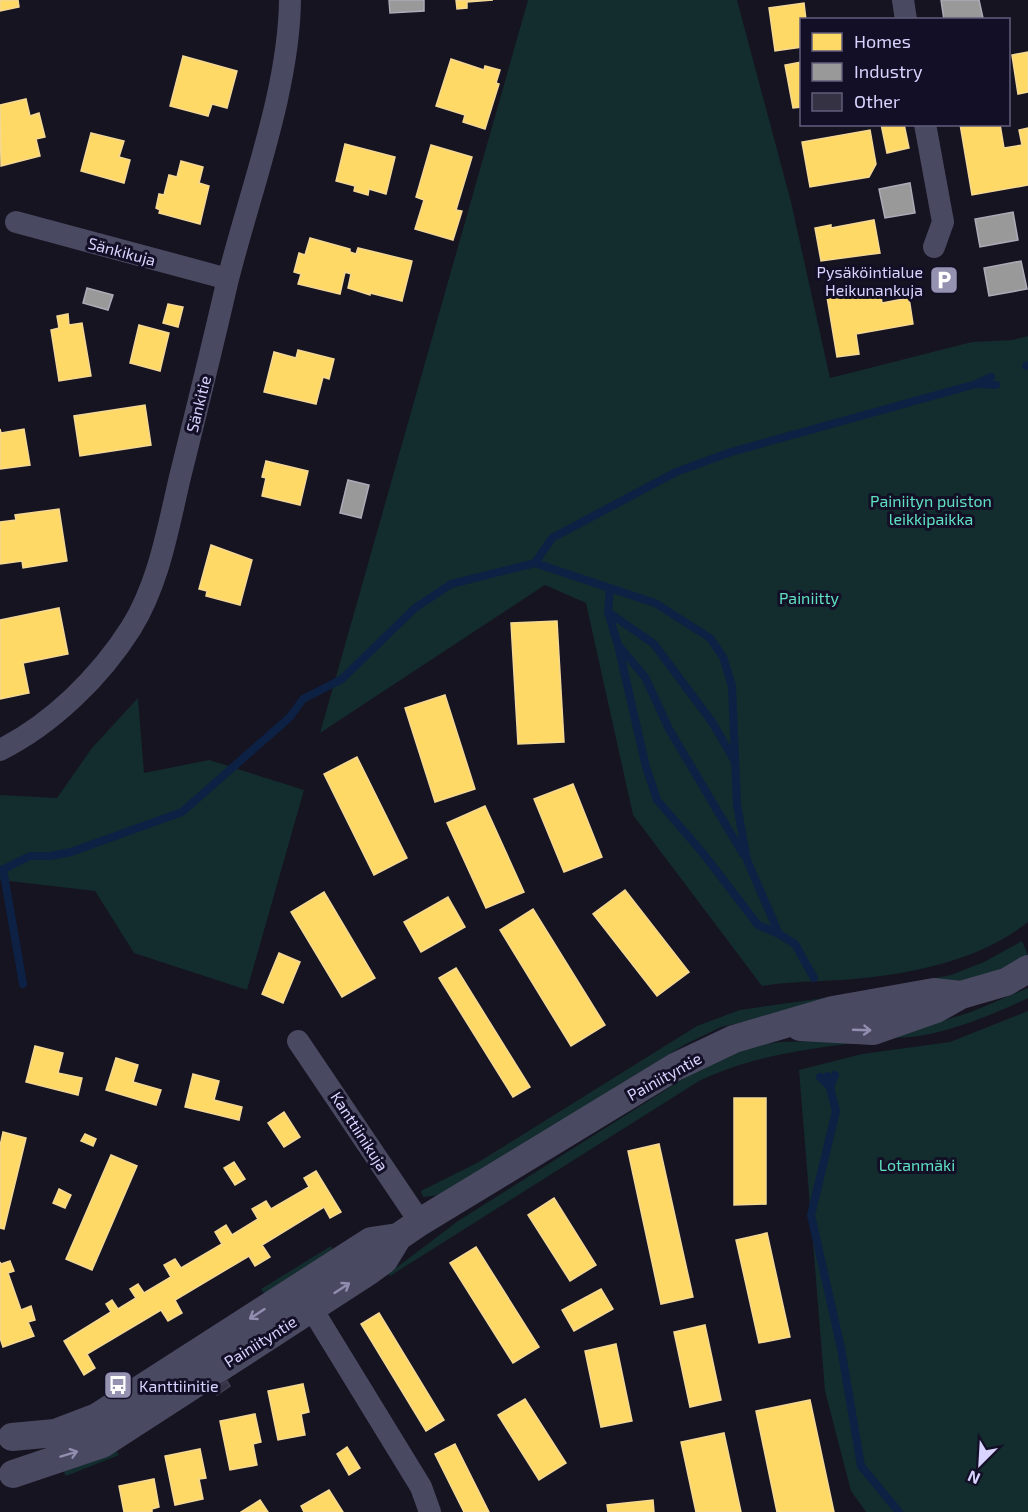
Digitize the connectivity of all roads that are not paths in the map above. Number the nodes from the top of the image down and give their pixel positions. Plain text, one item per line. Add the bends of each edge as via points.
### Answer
1 (290, 0) edge
2 (903, 0) edge
3 (906, 18) edge
4 (926, 126) edge
5 (16, 222) dead end
6 (934, 246) dead end
7 (228, 279) junction
8 (0, 750) edge
9 (1028, 969) edge
10 (298, 1041) dead end
11 (409, 1230) junction
12 (305, 1298) junction
13 (6, 1430) edge
14 (7, 1483) edge
15 (430, 1512) edge

1 - 7 street, Sänkitie via 284,70
2 - 3 street
4 - 6 street via 943,222
5 - 7 street, Sänkikuja
7 - 8 street, Sänkitie via 155,577 132,627 109,659 63,706 26,737
9 - 11 street, Painiityntie via 1006,982 961,995 934,992 869,1003 734,1039 675,1067
10 - 11 street, Kanttiinikuja
11 - 12 street, Painiityntie via 384,1260
12 -> 13 street, Painiityntie via 97,1417 55,1433
14 -> 12 street, Painiityntie via 102,1444
12 - 15 street via 421,1486
13 - 14 street via 16,1450

